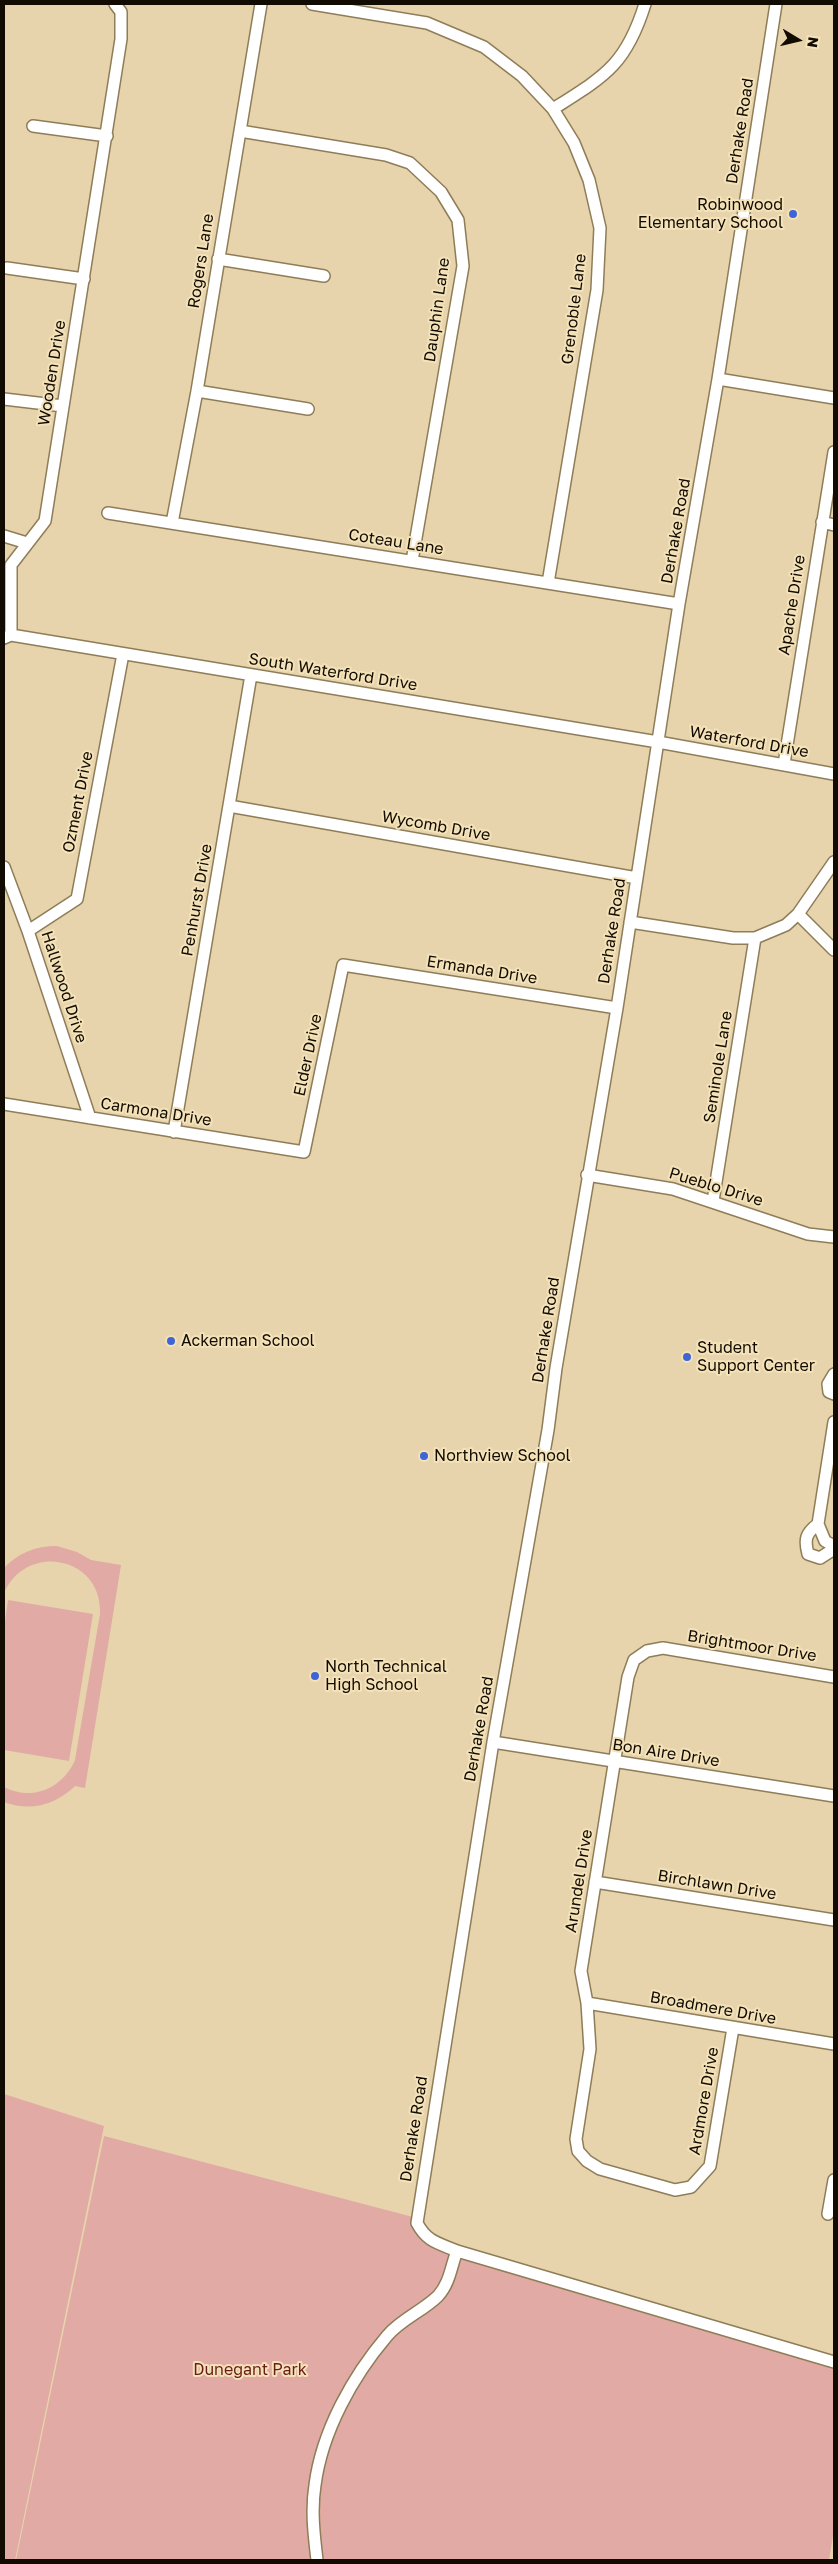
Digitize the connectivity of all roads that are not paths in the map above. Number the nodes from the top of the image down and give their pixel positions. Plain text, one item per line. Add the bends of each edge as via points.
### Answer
1 (115, 4) edge
2 (261, 4) edge
3 (312, 4) edge
4 (645, 4) edge
5 (776, 4) edge
6 (553, 109) junction
7 (33, 126) dead end
8 (240, 131) junction
9 (107, 136) junction
10 (218, 259) junction
11 (7, 268) dead end
12 (324, 276) dead end
13 (84, 279) junction
14 (718, 379) junction
15 (197, 391) junction
16 (834, 398) edge
17 (4, 399) edge
18 (63, 406) junction
19 (308, 409) dead end
20 (834, 452) edge
21 (108, 512) dead end
22 (822, 522) junction
23 (172, 523) junction
24 (834, 525) edge
25 (4, 536) edge
26 (28, 543) junction
27 (412, 561) junction
28 (548, 583) junction
29 (680, 604) junction
30 (7, 637) edge
31 (123, 654) junction
32 (251, 675) junction
33 (658, 742) junction
34 (784, 764) junction
35 (834, 774) edge
36 (229, 806) junction
37 (834, 862) edge
38 (4, 867) edge
39 (637, 878) junction
40 (798, 914) junction
41 (630, 922) junction
42 (28, 931) junction
43 (755, 938) junction
44 (834, 950) edge
45 (343, 965) joint
46 (617, 1008) junction
47 (4, 1104) edge
48 (90, 1118) junction
49 (174, 1132) junction
50 (304, 1152) joint
51 (587, 1175) junction
52 (713, 1201) junction
53 (834, 1237) edge
54 (834, 1374) edge
55 (834, 1394) edge
56 (834, 1422) edge
57 (818, 1524) junction
58 (831, 1545) edge
59 (664, 1648) joint
60 (834, 1677) edge
61 (493, 1742) junction
62 (614, 1761) junction
63 (834, 1796) edge
64 (595, 1882) junction
65 (834, 1920) edge
66 (587, 2002) junction
67 (733, 2028) junction
68 (834, 2044) edge
69 (576, 2139) joint
70 (834, 2180) edge
71 (828, 2214) dead end
72 (456, 2250) junction
73 (834, 2362) edge
74 (317, 2560) edge

1 - 9 street, Wooden Drive via 121,12 121,39
2 - 8 street, Rogers Lane
3 - 6 street, Grenoble Lane via 428,23 445,29 484,47 504,61
4 - 6 street via 629,47 615,66 598,81
5 - 14 street, Derhake Road
6 - 28 street, Grenoble Lane via 574,143 588,180 600,228 597,290
7 - 9 street
8 - 10 street, Rogers Lane
8 - 27 street, Dauphin Lane via 386,155 410,163 442,192 458,220 463,266
9 - 13 street, Wooden Drive
10 - 12 street
10 - 15 street, Rogers Lane
11 - 13 street
13 - 18 street, Wooden Drive
14 - 16 street
14 - 29 street, Derhake Road
15 - 19 street
15 - 23 street, Rogers Lane
17 - 18 street
18 - 26 street, Wooden Drive via 44,521
20 - 22 street, Apache Drive
21 - 23 street, Coteau Lane
22 - 24 street
22 - 34 street, Apache Drive
23 - 27 street, Coteau Lane
25 - 26 street
26 - 30 street, Wooden Drive via 11,565
27 - 28 street, Coteau Lane
28 - 29 street, Coteau Lane
29 - 33 street, Derhake Road
30 - 31 street, South Waterford Drive
31 - 32 street, South Waterford Drive
31 - 42 street, Ozment Drive via 77,899
32 - 33 street, South Waterford Drive
32 - 36 street, Penhurst Drive
33 - 34 street, Waterford Drive
33 - 39 street, Derhake Road
34 - 35 street, Waterford Drive
36 - 39 street, Wycomb Drive
36 - 49 street, Penhurst Drive
37 - 40 street
38 - 42 street, Hallwood Drive
39 - 41 street, Derhake Road
40 - 43 street via 786,925
40 - 44 street
41 - 43 street via 733,938
41 - 46 street, Derhake Road
42 - 48 street, Hallwood Drive
43 - 52 street, Seminole Lane
45 - 46 street, Ermanda Drive
45 - 50 street, Elder Drive
46 - 51 street, Derhake Road
47 - 48 street, Carmona Drive
48 - 49 street, Carmona Drive
49 - 50 street, Carmona Drive
51 - 52 street, Pueblo Drive via 673,1189
51 - 61 street, Derhake Road via 548,1430
52 - 53 street, Pueblo Drive via 808,1234
54 - 55 street via 828,1384 829,1392
56 - 57 street
57 - 58 street
57 - 58 street via 808,1532 805,1542 808,1554 820,1558
59 - 60 street, Brightmoor Drive
59 - 62 street, Arundel Drive via 646,1651 634,1660 628,1677
61 - 62 street, Bon Aire Drive
61 - 72 street, Derhake Road via 417,2223 432,2241
62 - 63 street, Bon Aire Drive
62 - 64 street, Arundel Drive
64 - 65 street, Birchlawn Drive
64 - 66 street, Arundel Drive via 581,1971
66 - 67 street, Broadmere Drive
66 - 69 street, Arundel Drive via 590,2049
67 - 68 street, Broadmere Drive
67 - 69 street, Ardmore Drive via 710,2166 691,2187 675,2190 600,2169 578,2150
70 - 71 street
72 - 73 street, Derhake Road
72 - 74 street via 449,2279 438,2296 386,2336 343,2401 326,2440 315,2484 313,2525

